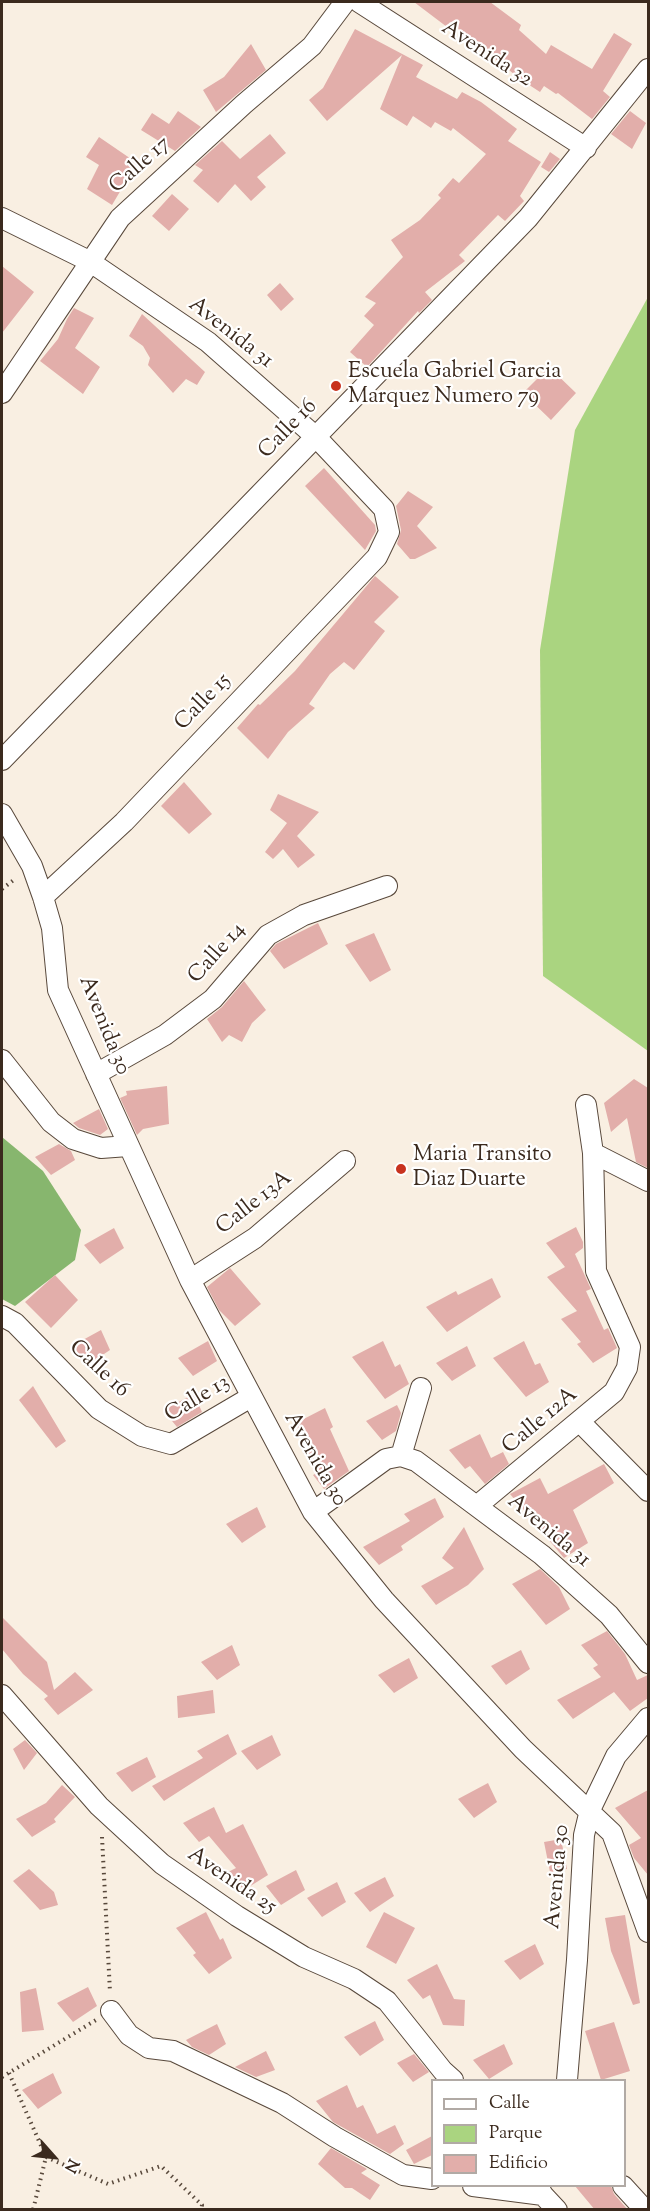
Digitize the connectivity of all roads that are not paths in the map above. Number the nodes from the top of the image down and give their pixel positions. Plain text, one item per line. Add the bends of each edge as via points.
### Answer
1 (345, 2) edge
2 (359, 2) edge
3 (648, 69) edge
4 (586, 148) junction
5 (2, 218) edge
6 (88, 261) junction
7 (2, 393) edge
8 (316, 437) junction
9 (388, 532) joint
10 (4, 751) edge
11 (2, 814) edge
12 (387, 886) dead end
13 (43, 897) junction
14 (2, 1060) edge
15 (96, 1074) junction
16 (586, 1105) dead end
17 (128, 1146) junction
18 (593, 1153) junction
19 (345, 1161) dead end
20 (648, 1182) edge
21 (190, 1280) junction
22 (2, 1316) edge
23 (422, 1388) dead end
24 (251, 1397) junction
25 (580, 1422) junction
26 (171, 1444) joint
27 (401, 1456) junction
28 (648, 1491) edge
29 (478, 1505) junction
30 (313, 1512) junction
31 (648, 1663) edge
32 (2, 1695) edge
33 (648, 1718) edge
34 (590, 1810) junction
35 (648, 1932) edge
36 (111, 2011) road end
37 (452, 2079) edge
38 (567, 2079) edge
39 (431, 2179) edge
40 (490, 2187) edge
41 (624, 2187) edge
42 (540, 2190) edge
43 (557, 2210) edge
44 (645, 2210) edge

1 - 6 street, Calle 17 via 312,46 120,218
2 - 4 street, Avenida 32
3 - 4 street, Calle 16
4 - 8 street, Calle 16 via 528,218
5 - 6 street, Avenida 31
6 - 7 street, Calle 17
6 - 8 street, Avenida 31 via 208,342
8 - 9 street, Avenida 31 via 384,509
8 - 10 street, Calle 16
9 - 13 street, Calle 15 via 377,557 361,574 124,822
11 - 13 street, Avenida 30 via 32,866
12 - 15 street, Calle 14 via 304,915 268,935 213,999 165,1035
13 - 15 street, Avenida 30 via 52,928 58,990
14 - 17 street via 51,1122 73,1139 101,1148
15 - 17 street, Avenida 30
16 - 18 street
17 - 21 street, Avenida 30
18 - 20 street
18 - 25 street, Calle 12A via 596,1271 630,1347 627,1368 614,1392
19 - 21 street, Calle 13A via 255,1238
21 - 24 street, Avenida 30
22 - 26 street, Calle 16 via 15,1323 99,1409 142,1436
23 - 27 street
24 - 26 street, Calle 13
24 - 30 street, Avenida 30
25 - 28 street
25 - 29 street, Calle 12A
27 - 29 street, Avenida 31 via 416,1461
27 - 30 street via 386,1459
29 - 31 street, Avenida 31 via 542,1555 609,1616
30 - 34 street, Avenida 30 via 384,1600 523,1749
32 - 37 street, Avenida 25 via 99,1806 162,1864 304,1958 354,1979 387,2001
33 - 34 street via 616,1756
34 - 35 street via 612,1833
34 - 38 street, Avenida 30 via 584,1835
36 - 39 street via 129,2035 149,2048 173,2051 282,2103 403,2175
40 - 42 street
41 - 44 street
42 - 43 street

